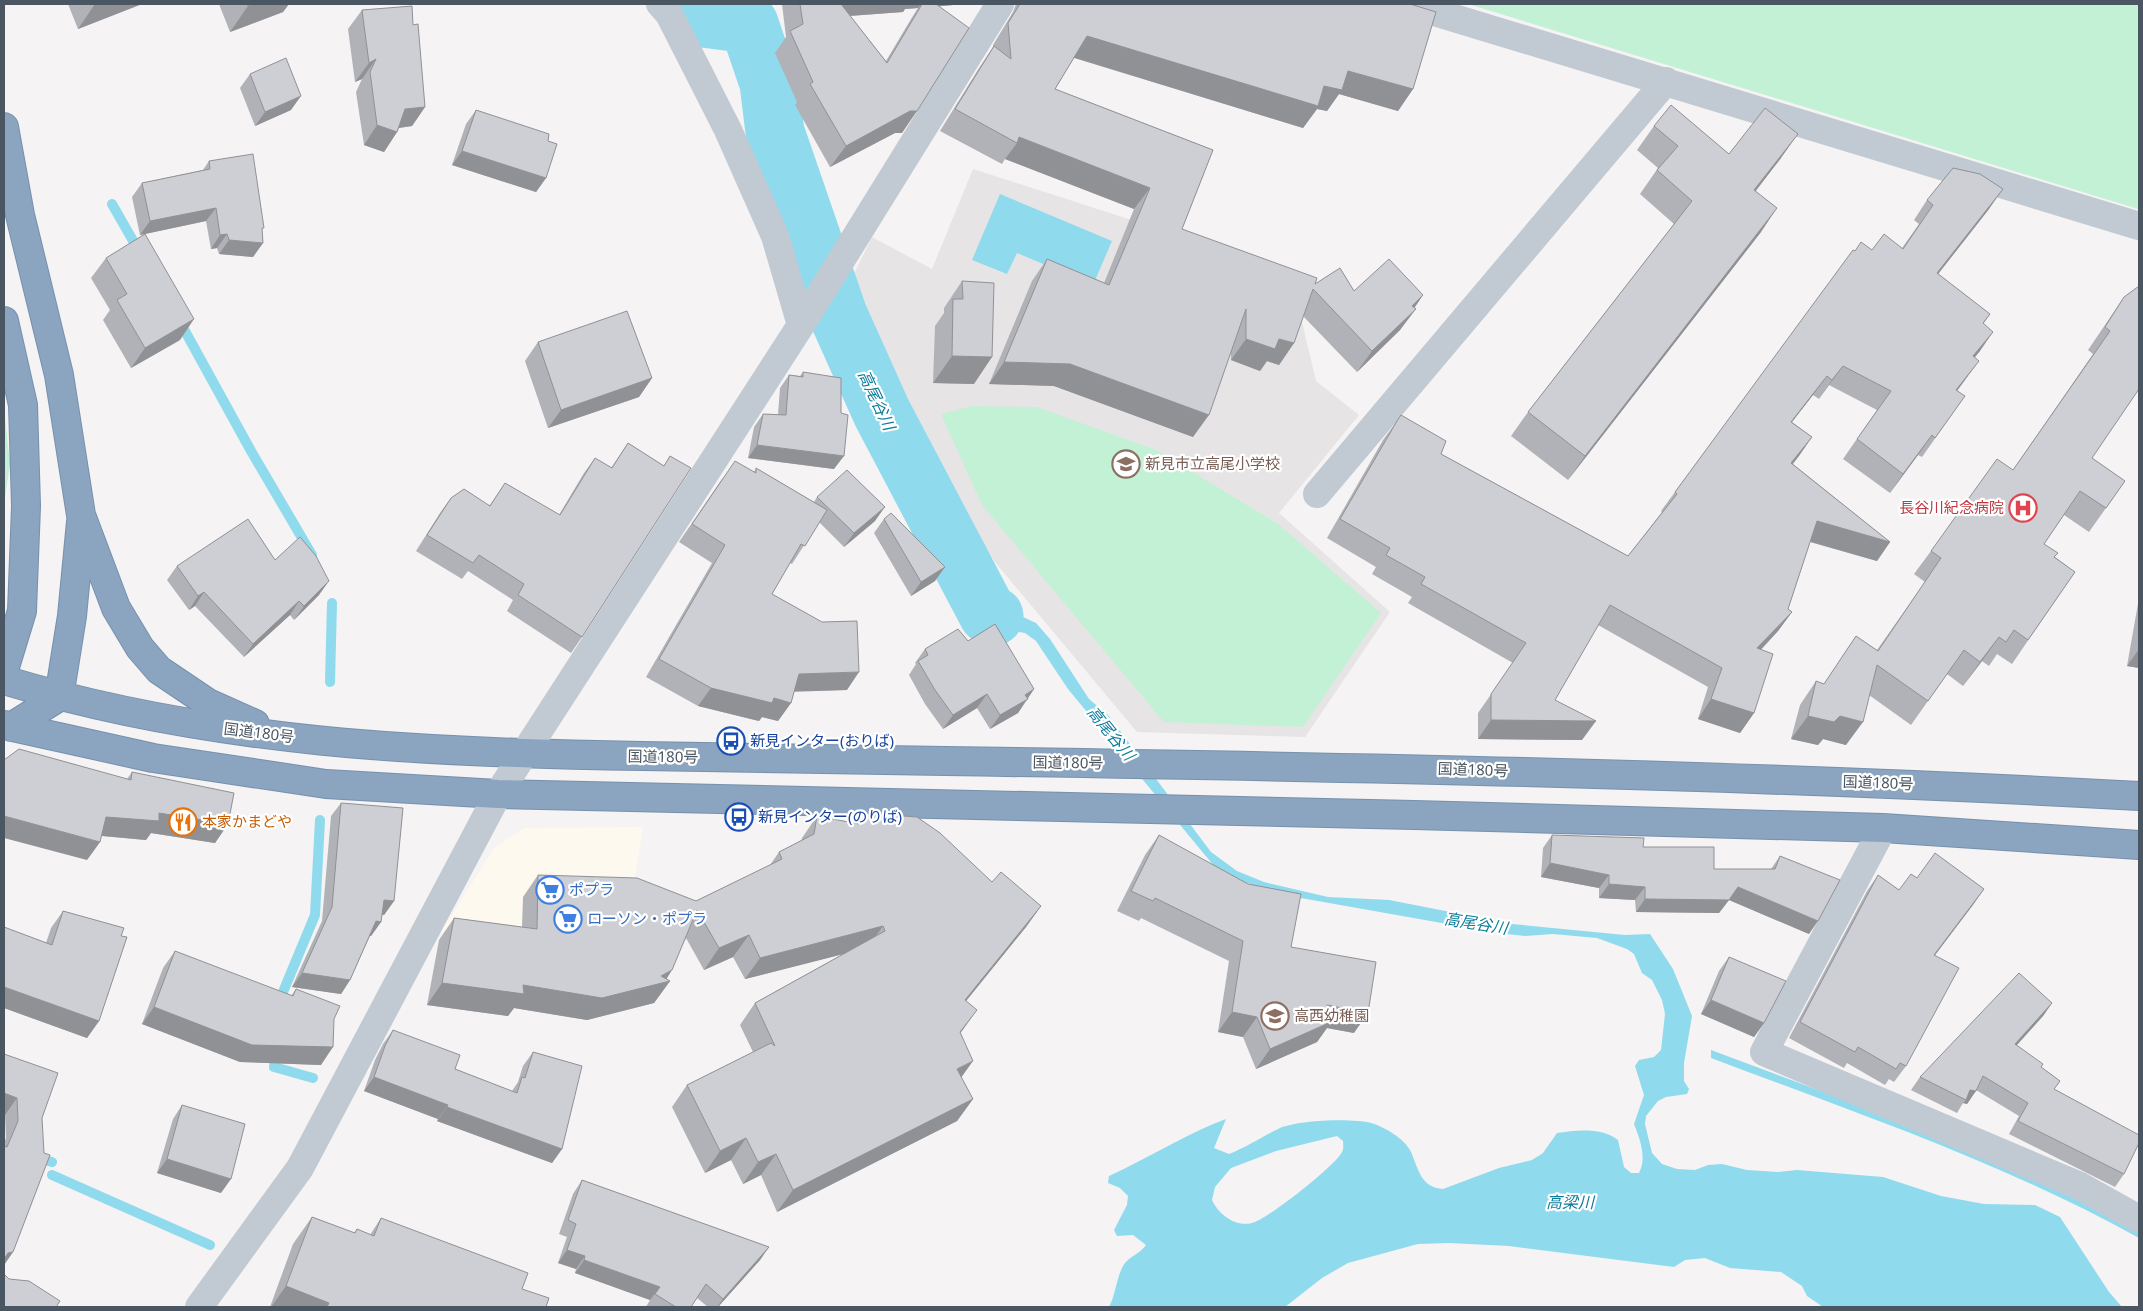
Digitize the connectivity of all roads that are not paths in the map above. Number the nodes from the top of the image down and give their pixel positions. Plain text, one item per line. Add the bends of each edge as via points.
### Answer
1 (660, 4) edge
2 (1000, 4) edge
3 (1408, 4) edge
4 (1666, 80) junction
5 (4, 127) edge
6 (4, 181) edge
7 (20, 215) junction
8 (2139, 226) edge
9 (807, 315) junction
10 (4, 322) edge
11 (1317, 494) dead end
12 (26, 506) junction
13 (81, 515) junction
14 (4, 550) edge
15 (4, 670) edge
16 (4, 680) edge
17 (4, 694) edge
18 (58, 697) junction
19 (7, 726) edge
20 (281, 736) junction
21 (525, 754) junction
22 (498, 794) junction
23 (2139, 796) edge
24 (1883, 828) junction
25 (2139, 845) edge
26 (2139, 1219) edge
27 (198, 1307) edge

1 - 9 street via 724,122
2 - 9 street
3 - 4 street
4 - 8 street
4 - 11 street
5 - 7 highway
6 - 7 highway
7 - 13 highway via 59,375
9 - 21 street
10 - 12 highway via 23,405
12 - 14 highway
12 - 15 highway via 22,611
13 - 18 highway via 72,616
13 - 20 highway via 116,608 140,648 159,670 208,703
16 - 18 highway, 国道180号
17 - 19 highway
18 - 19 highway
18 - 20 highway, 国道180号 via 189,724
19 - 22 highway via 153,758 326,784
20 - 21 highway, 国道180号 via 374,747
21 - 22 street
21 - 23 highway, 国道180号 via 1434,768 1890,783
22 - 24 highway
22 - 27 street via 300,1168
24 - 25 highway
24 - 26 street via 1764,1052 2080,1186

